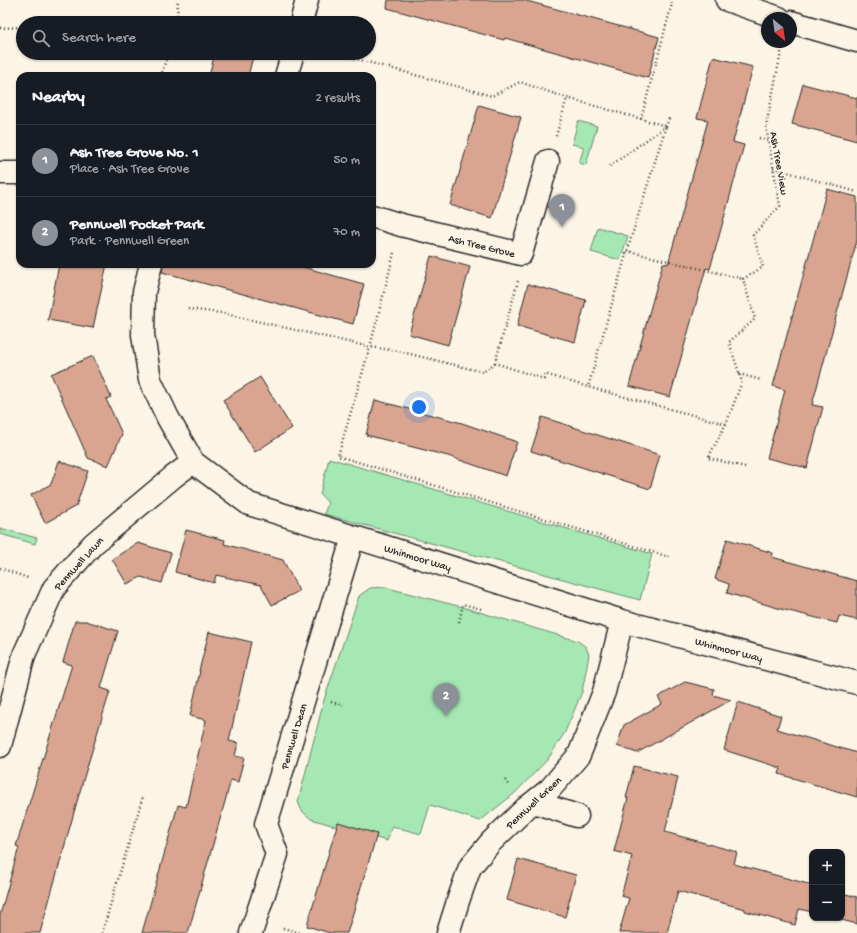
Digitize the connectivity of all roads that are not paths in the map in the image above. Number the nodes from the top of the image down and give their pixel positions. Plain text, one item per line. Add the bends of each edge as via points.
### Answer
1 (308, 0) edge
2 (727, 0) edge
3 (762, 12) edge
4 (303, 16) edge
5 (797, 24) edge
6 (857, 41) edge
7 (291, 60) edge
8 (287, 72) edge
9 (548, 161) road end
10 (0, 173) edge
11 (16, 173) edge
12 (376, 217) edge
13 (150, 268) edge
14 (193, 462) junction
15 (353, 537) junction
16 (622, 621) junction
17 (857, 683) edge
18 (0, 746) edge
19 (534, 802) junction
20 (577, 816) dead end
21 (251, 933) edge
22 (448, 933) edge

1 - 4 street
2 - 3 street
5 - 6 street
7 - 8 street
9 - 12 street, Ash Tree Grove via 521,254
10 - 11 street
13 - 14 street, Whinmoor Way via 144,292 143,335 150,380
14 - 15 street, Whinmoor Way via 249,504
14 - 18 street, Pennwell Lawn via 93,544 54,588 24,655
15 - 16 street, Whinmoor Way
15 - 21 street, Pennwell Dean via 266,824 277,854
16 - 17 street, Whinmoor Way
16 - 19 street, Pennwell Green via 604,692 579,755 550,789
19 - 20 street
19 - 22 street, Pennwell Green via 491,842 470,868

